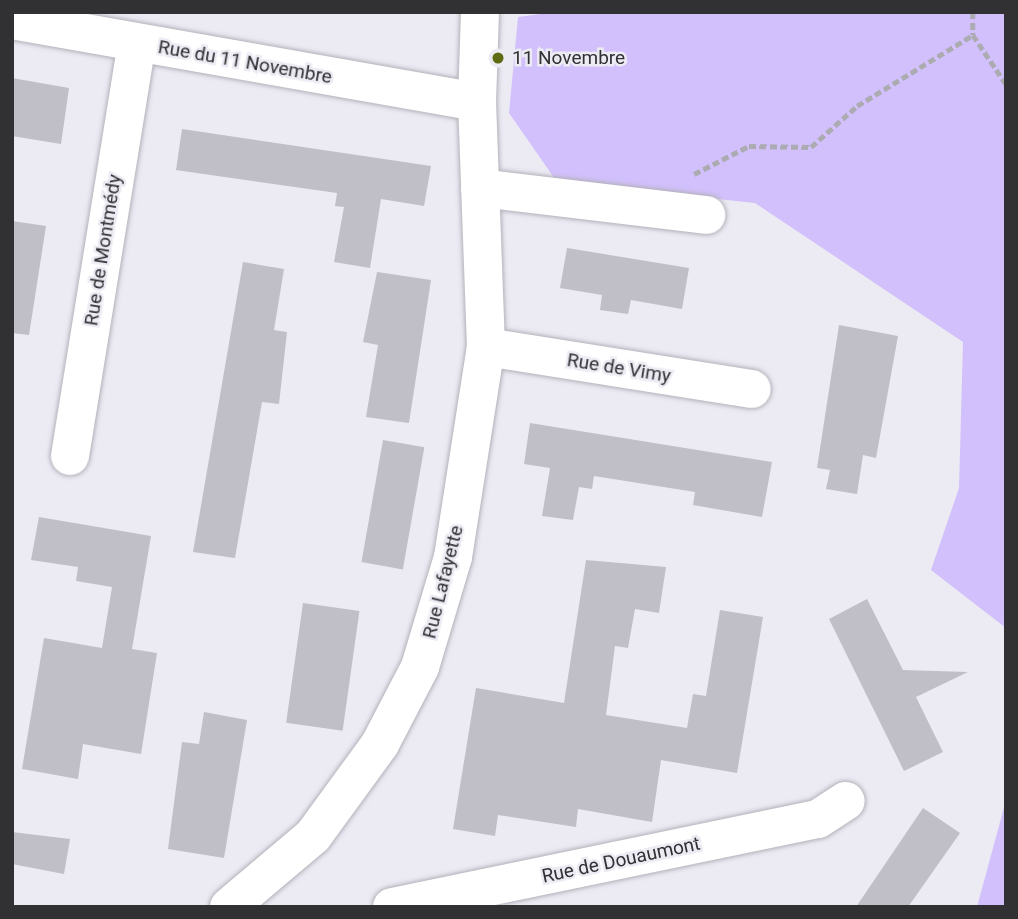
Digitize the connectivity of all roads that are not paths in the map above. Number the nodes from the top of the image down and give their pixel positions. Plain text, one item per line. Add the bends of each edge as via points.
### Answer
1 (480, 12) edge
2 (12, 20) edge
3 (136, 43) junction
4 (477, 102) junction
5 (480, 188) junction
6 (706, 215) dead end
7 (486, 347) junction
8 (752, 389) dead end
9 (70, 456) dead end
10 (846, 800) dead end
11 (229, 907) edge
12 (392, 907) edge

1 - 4 street, Rue Lafayette
2 - 3 street, Rue du 11 Novembre
3 - 4 street, Rue du 11 Novembre
3 - 9 street, Rue de Montmédy
4 - 5 street, Rue Lafayette
5 - 6 street
5 - 7 street, Rue Lafayette
7 - 8 street, Rue de Vimy
7 - 11 street, Rue Lafayette via 453,558 420,667 380,744 313,836
10 - 12 street, Rue de Douaumont via 818,819

